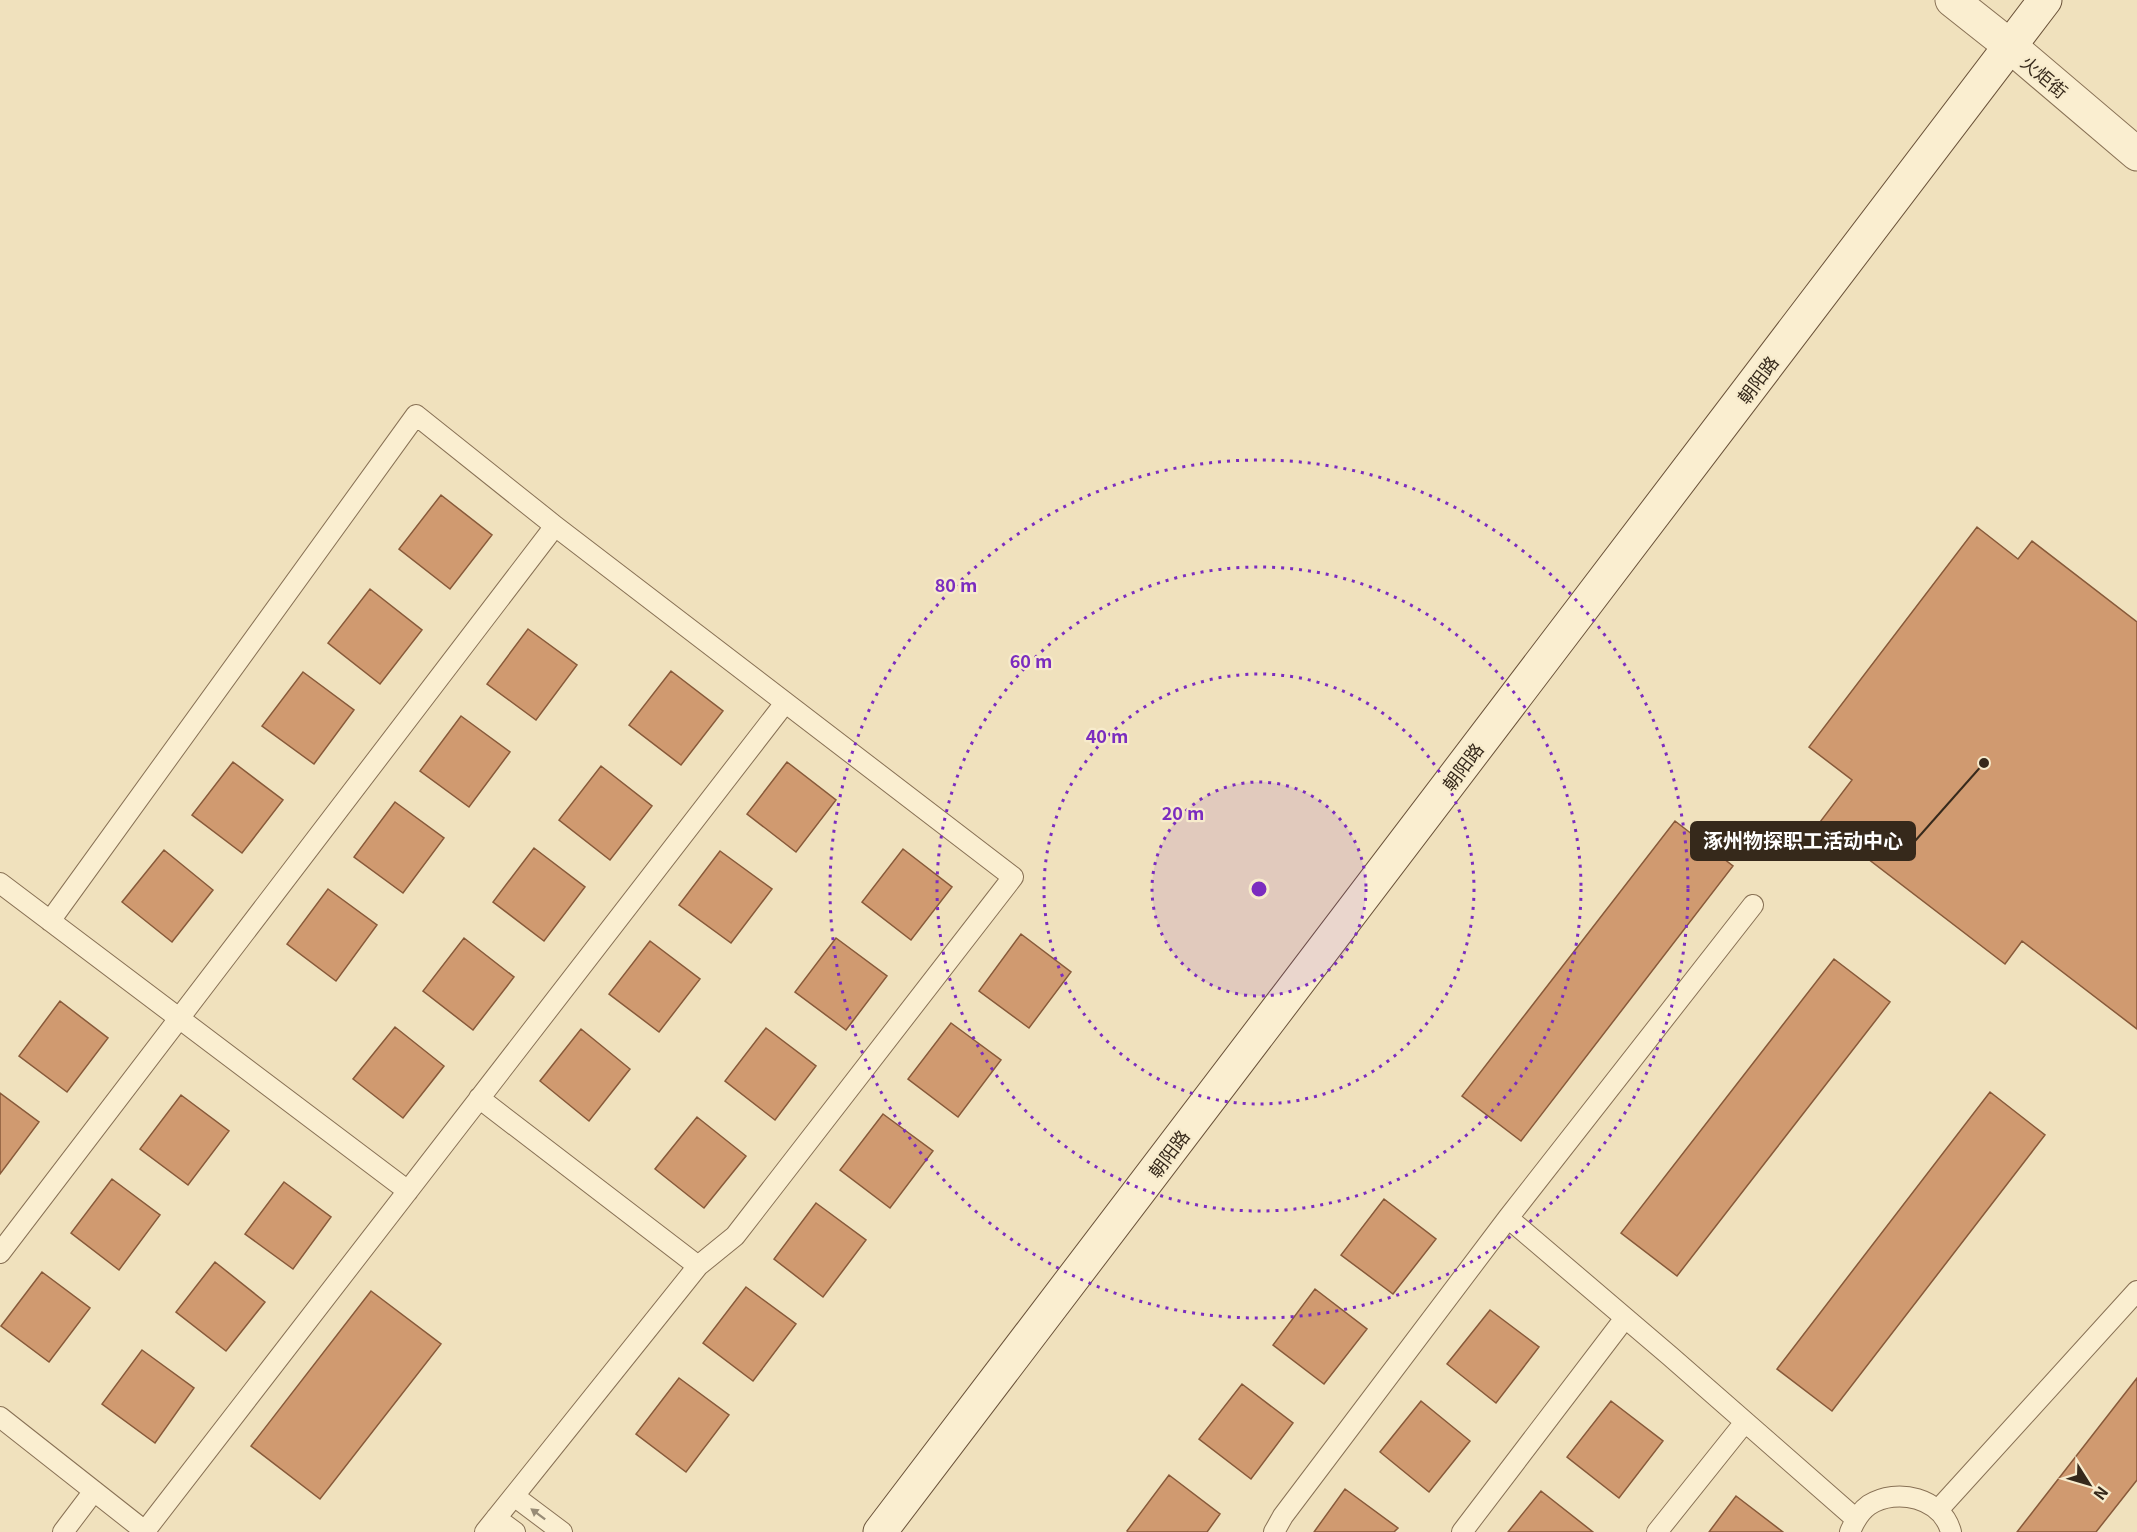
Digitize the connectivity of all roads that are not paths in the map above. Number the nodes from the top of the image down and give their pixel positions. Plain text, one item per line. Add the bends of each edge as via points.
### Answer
1 (1952, 0) edge
2 (2045, 0) edge
3 (2010, 46) junction
4 (2137, 154) edge
5 (555, 526) junction
6 (785, 703) junction
7 (0, 883) edge
8 (1753, 905) dead end
9 (50, 921) junction
10 (179, 1018) junction
11 (478, 1098) junction
12 (408, 1191) junction
13 (1508, 1218) junction
14 (0, 1253) edge
15 (698, 1266) junction
16 (2137, 1291) edge
17 (1624, 1318) junction
18 (0, 1418) edge
19 (1745, 1422) junction
20 (94, 1491) junction
21 (514, 1496) junction
22 (1938, 1510) junction
23 (491, 1525) edge
24 (1853, 1525) edge
25 (146, 1531) edge
26 (63, 1532) edge
27 (514, 1532) edge
28 (562, 1532) edge
29 (880, 1532) edge
30 (1274, 1532) edge
31 (1462, 1532) edge
32 (1657, 1532) edge
33 (1951, 1532) edge

1 - 3 main road, 火炬街
2 - 3 main road, 朝阳路
3 - 4 main road, 火炬街
3 - 29 main road, 朝阳路
5 - 6 lane
5 - 9 lane via 416,415
5 - 10 lane
6 - 11 lane
6 - 15 lane via 1013,877 735,1236
7 - 9 lane
8 - 13 lane
9 - 10 lane
10 - 12 lane
10 - 14 lane
11 - 12 lane
11 - 15 lane
12 - 25 lane
13 - 17 lane
13 - 30 lane
15 - 21 lane
16 - 22 lane
17 - 19 lane
17 - 31 lane
18 - 20 lane
19 - 24 lane
19 - 32 lane
20 - 25 lane
20 - 26 lane
21 - 23 lane
28 -> 21 lane
22 - 24 lane via 1923,1500 1886,1498 1869,1506
22 - 33 lane
23 - 27 lane

